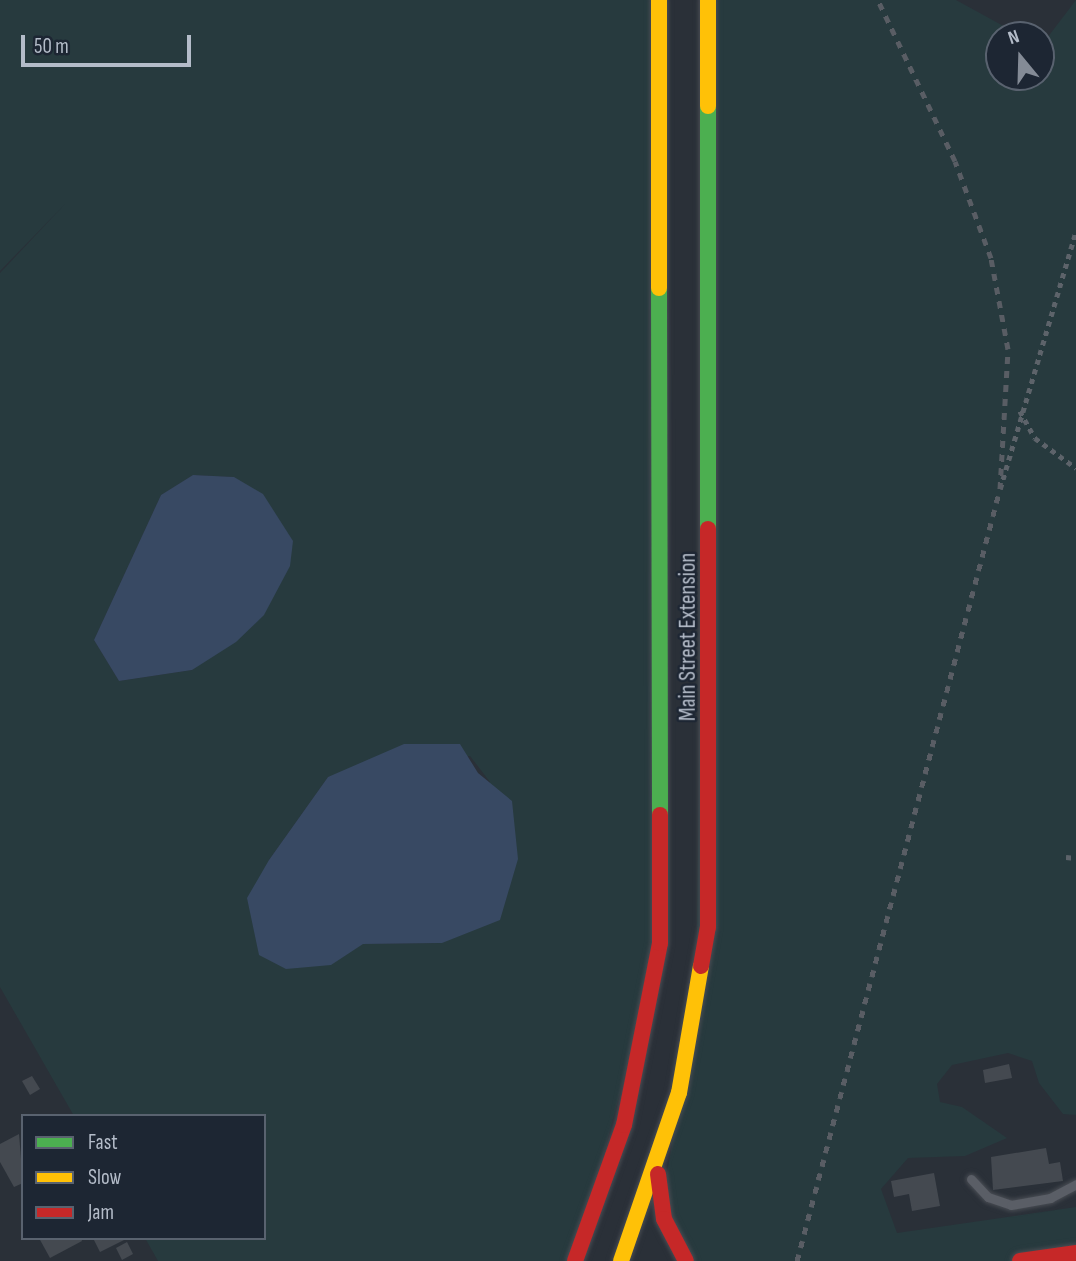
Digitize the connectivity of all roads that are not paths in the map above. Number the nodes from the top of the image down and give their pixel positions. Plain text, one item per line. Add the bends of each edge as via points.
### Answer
1 (659, 0) edge
2 (708, 0) edge
3 (658, 1169) junction
4 (971, 1179) dead end
5 (1076, 1184) edge
6 (1076, 1253) edge
7 (575, 1261) edge
8 (621, 1261) edge
9 (686, 1261) edge
10 (1020, 1261) edge

1 - 7 main road, Main Street Extension via 660,943 624,1125
2 - 3 main road, Main Street Extension via 711,887 689,1053
3 - 8 main road, Main Street Extension
3 - 9 main road via 664,1219
4 - 5 lane via 988,1197 1011,1205 1049,1198
6 - 10 main road

